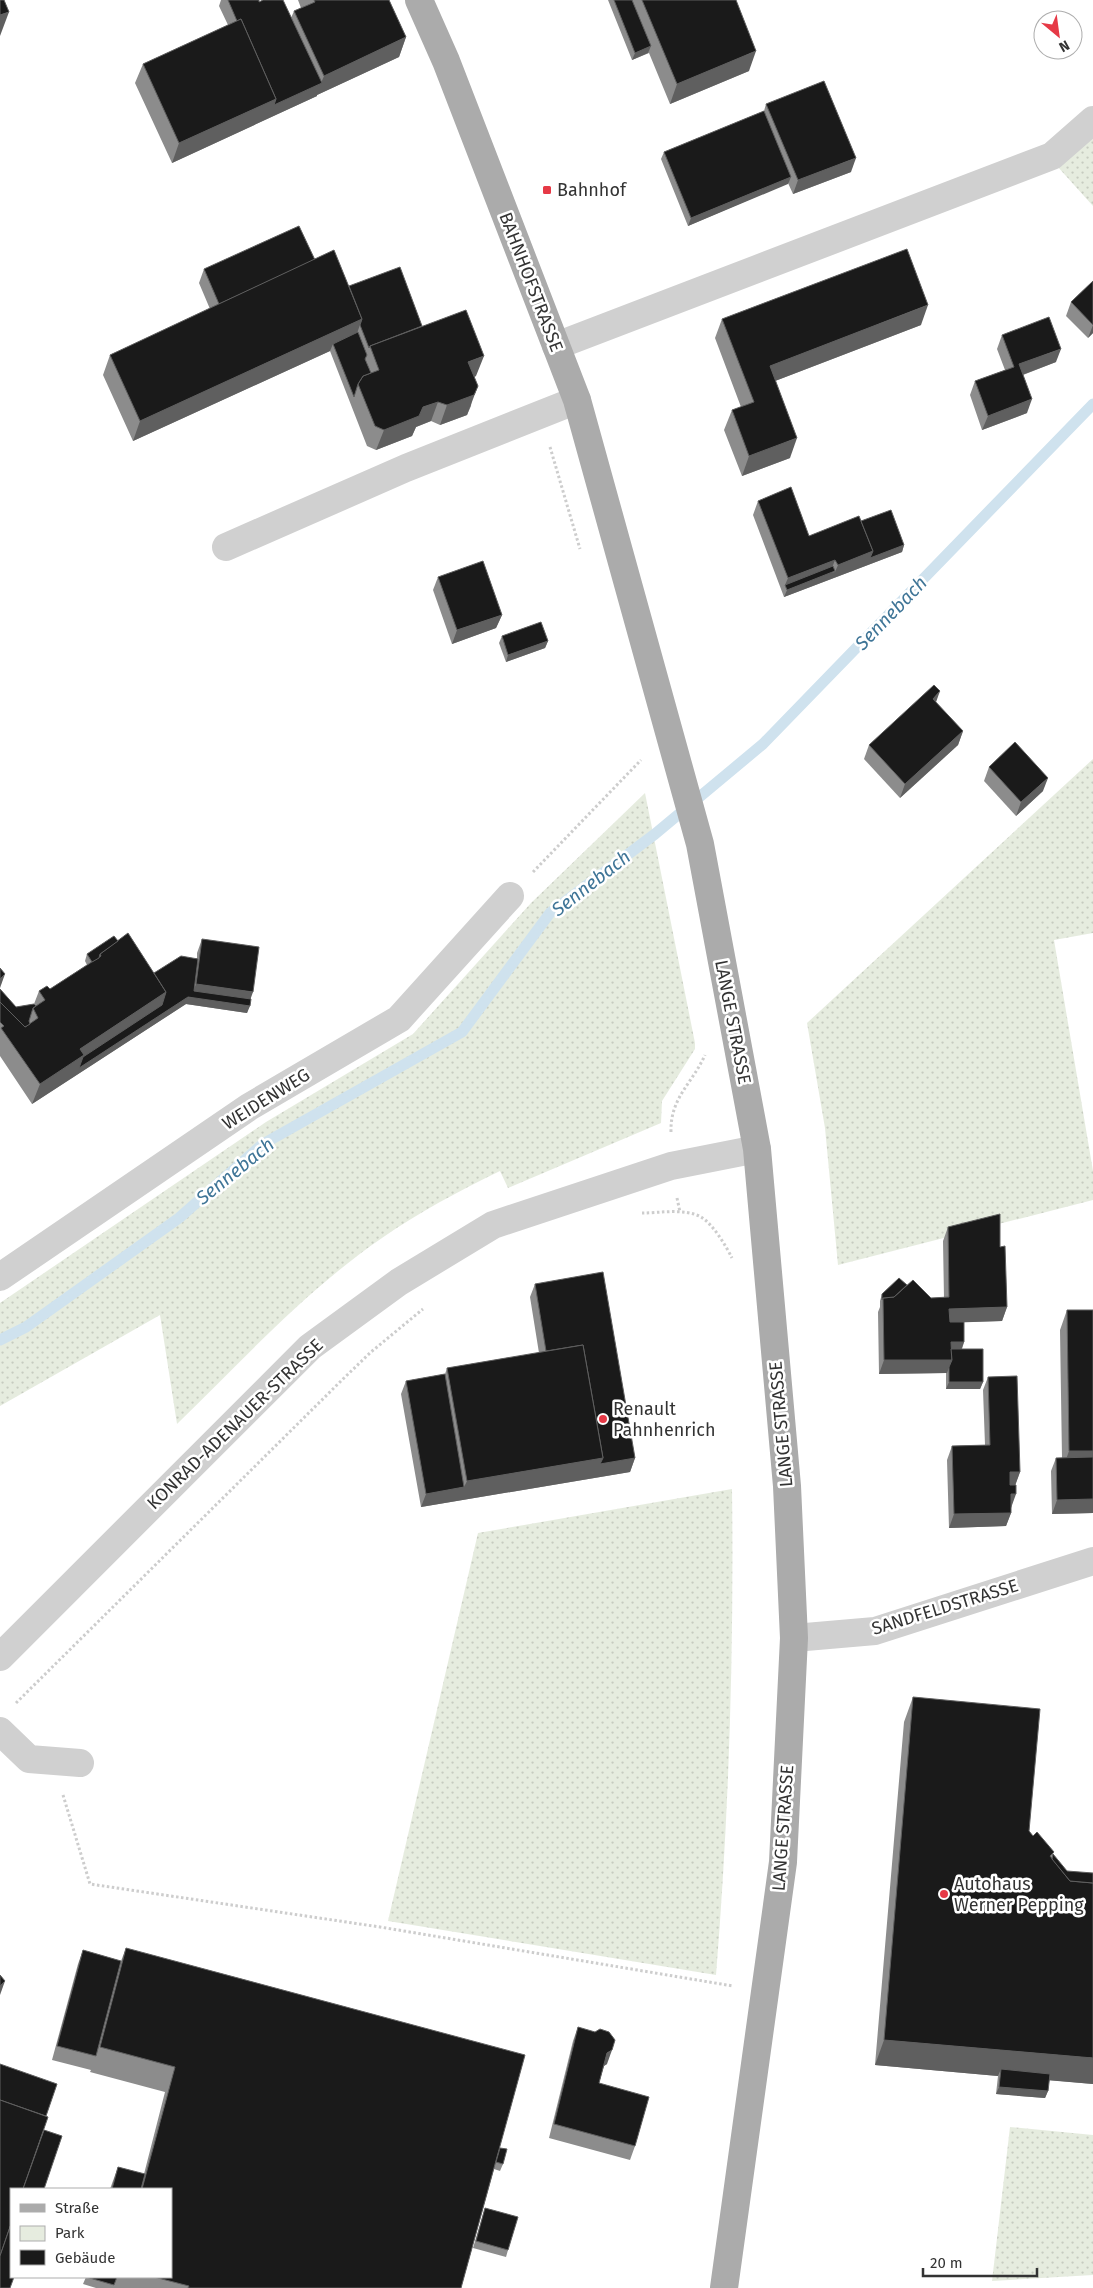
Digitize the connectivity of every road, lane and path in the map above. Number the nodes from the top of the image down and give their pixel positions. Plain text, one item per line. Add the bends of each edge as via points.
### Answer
1 (418, 0) edge
2 (1093, 120) edge
3 (556, 346) junction
4 (577, 400) junction
5 (226, 547) dead end
6 (625, 571) joint
7 (675, 750) junction
8 (510, 896) joint
9 (706, 1048) dead end
10 (757, 1149) junction
11 (671, 1166) junction
12 (680, 1212) junction
13 (632, 1216) dead end
14 (734, 1263) dead end
15 (0, 1276) edge
16 (430, 1305) dead end
17 (1093, 1561) edge
18 (794, 1638) junction
19 (0, 1657) edge
20 (14, 1705) dead end
21 (0, 1731) edge
22 (66, 1762) joint
23 (741, 1988) dead end
24 (724, 2288) edge

1 - 3 main road, BAHNHOFSTRASSE via 446,61
2 - 3 street via 1052,156
3 - 4 main road, BAHNHOFSTRASSE
4 - 5 street via 406,468
4 - 6 main road, BAHNHOFSTRASSE
6 - 7 main road, LANGE STRASSE
7 - 8 path via 643,758
7 - 10 main road, LANGE STRASSE via 700,844
8 - 15 street, WEIDENWEG via 398,1019 249,1107
9 - 11 path via 705,1057 670,1116
10 - 11 street, KONRAD-ADENAUER-STRASSE
10 - 18 main road, LANGE STRASSE via 787,1486
11 - 12 path
11 - 19 street, KONRAD-ADENAUER-STRASSE via 493,1225 376,1298 310,1347
12 - 13 path
12 - 14 path via 701,1217 723,1242
16 - 20 path via 371,1352
17 - 18 street, SANDFELDSTRASSE via 875,1630
18 - 24 main road, LANGE STRASSE via 782,1862
21 - 22 street via 29,1759
22 - 23 path via 90,1884 380,1927

